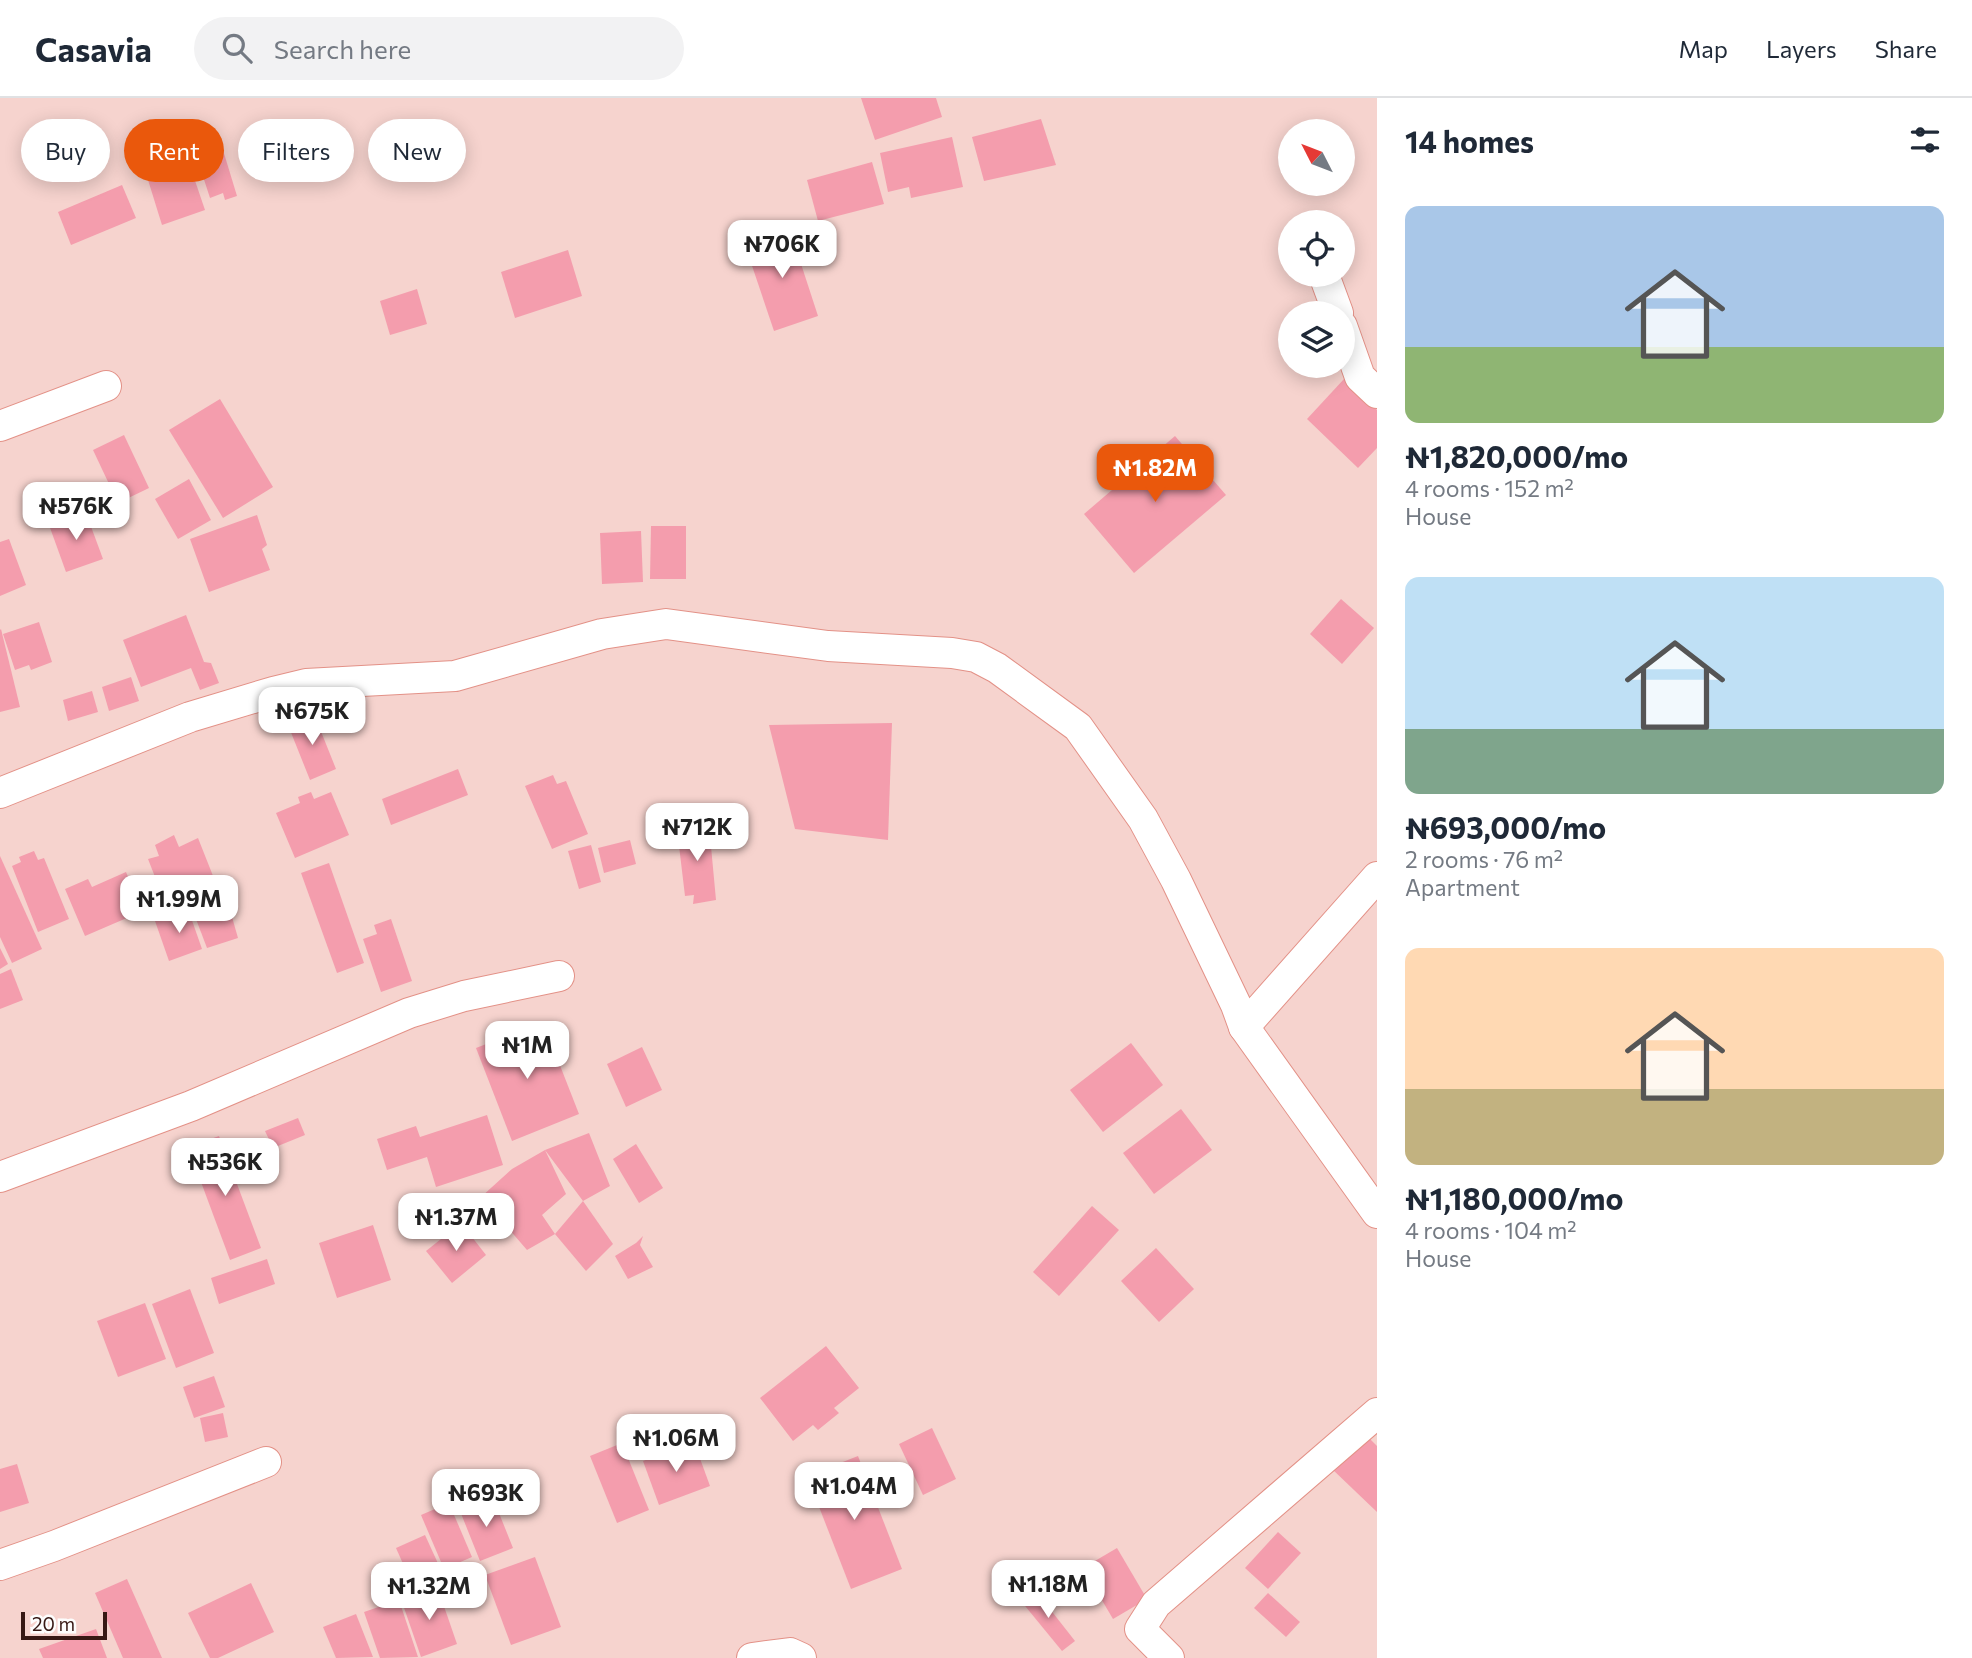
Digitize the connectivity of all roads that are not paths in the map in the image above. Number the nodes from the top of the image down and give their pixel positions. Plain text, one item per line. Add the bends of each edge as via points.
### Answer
1 (1355, 363) edge
2 (106, 386) dead end
3 (1377, 393) edge
4 (0, 426) edge
5 (0, 793) edge
6 (1377, 877) edge
7 (559, 976) dead end
8 (1244, 1027) junction
9 (0, 1177) edge
10 (1377, 1213) edge
11 (1377, 1413) edge
12 (266, 1462) dead end
13 (0, 1565) edge
14 (752, 1658) edge
15 (802, 1658) edge
16 (1169, 1658) edge

1 - 3 street via 1360,377
2 - 4 street
5 - 8 street via 190,718 273,692 306,684 455,676 602,634 666,624 828,646 976,657 1078,726 1149,831
6 - 8 street
7 - 9 street via 409,1013 191,1106
8 - 10 street
11 - 16 street via 1156,1604 1140,1629
12 - 13 street
14 - 15 street via 790,1653

